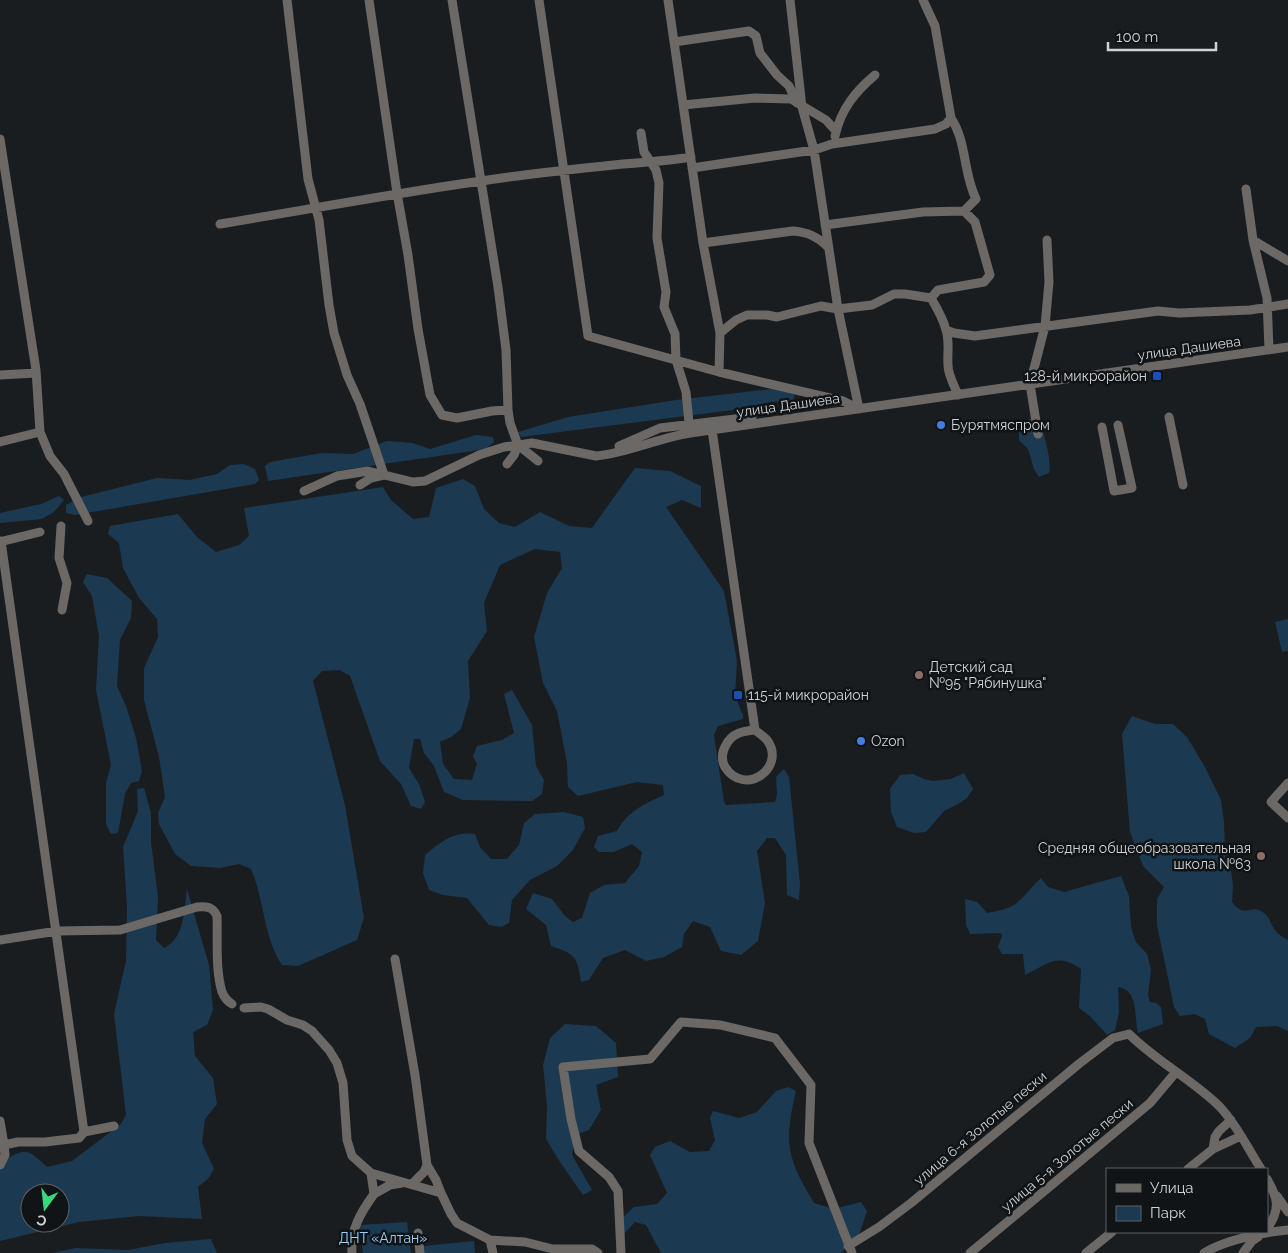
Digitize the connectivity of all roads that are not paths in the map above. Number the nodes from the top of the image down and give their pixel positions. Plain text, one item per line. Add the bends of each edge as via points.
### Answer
1 (287, 0) edge
2 (369, 0) edge
3 (452, 0) edge
4 (539, 0) edge
5 (668, 0) edge
6 (790, 0) edge
7 (923, 0) edge
8 (674, 42) junction
9 (875, 74) dead end
10 (683, 105) junction
11 (800, 105) junction
12 (951, 118) junction
13 (836, 131) junction
14 (641, 133) dead end
15 (832, 144) junction
16 (0, 145) edge
17 (814, 150) junction
18 (690, 157) junction
19 (651, 161) junction
20 (692, 168) junction
21 (563, 170) junction
22 (480, 181) junction
23 (1246, 189) dead end
24 (397, 193) junction
25 (317, 208) junction
26 (964, 212) junction
27 (220, 224) dead end
28 (825, 225) junction
29 (1047, 240) dead end
30 (1254, 240) junction
31 (703, 243) junction
32 (828, 247) junction
33 (1288, 261) edge
34 (931, 298) junction
35 (1288, 304) edge
36 (1267, 306) junction
37 (838, 309) junction
38 (1045, 326) junction
39 (946, 330) junction
40 (720, 333) junction
41 (1288, 347) edge
42 (1269, 350) junction
43 (676, 360) junction
44 (719, 372) junction
45 (36, 373) junction
46 (0, 375) edge
47 (1030, 384) junction
48 (958, 395) junction
49 (859, 409) junction
50 (508, 410) junction
51 (752, 417) dead end
52 (1169, 417) dead end
53 (1118, 425) dead end
54 (1102, 427) dead end
55 (689, 429) junction
56 (712, 430) junction
57 (40, 432) junction
58 (1038, 434) dead end
59 (0, 442) edge
60 (518, 445) junction
61 (538, 461) dead end
62 (507, 464) dead end
63 (384, 475) junction
64 (360, 485) dead end
65 (1183, 485) dead end
66 (304, 491) dead end
67 (88, 521) dead end
68 (61, 526) dead end
69 (40, 532) dead end
70 (1, 542) edge
71 (62, 610) dead end
72 (755, 730) junction
73 (1288, 783) edge
74 (1288, 818) edge
75 (57, 930) junction
76 (0, 940) edge
77 (394, 959) dead end
78 (232, 1004) dead end
79 (244, 1008) dead end
80 (1176, 1072) junction
81 (1231, 1120) junction
82 (0, 1121) edge
83 (114, 1126) dead end
84 (84, 1132) junction
85 (1242, 1136) junction
86 (4, 1145) junction
87 (1213, 1149) junction
88 (0, 1165) edge
89 (427, 1165) junction
90 (1189, 1168) edge
91 (1260, 1168) edge
92 (370, 1173) junction
93 (1268, 1181) edge
94 (408, 1183) junction
95 (441, 1193) junction
96 (374, 1194) junction
97 (1276, 1195) junction
98 (1288, 1212) edge
99 (1268, 1226) edge
100 (1288, 1230) edge
101 (1268, 1232) edge
102 (418, 1233) dead end
103 (1111, 1233) edge
104 (1260, 1233) edge
105 (1263, 1233) edge
106 (490, 1240) junction
107 (850, 1250) edge
108 (352, 1253) edge
109 (420, 1253) edge
110 (493, 1253) edge
111 (598, 1253) edge
112 (621, 1253) edge
113 (970, 1253) edge
114 (1086, 1253) edge
115 (1204, 1253) edge
116 (1243, 1253) edge

1 - 25 street via 308,179
2 - 24 street
3 - 22 street
4 - 21 street
5 - 8 street
6 - 11 street
7 - 12 street via 935,26
8 - 10 street
8 - 11 street via 749,31 756,36 760,53 789,86
9 - 13 street via 857,90 846,106
10 - 11 street via 755,98 791,99
10 - 18 street
11 - 13 street via 826,120
11 - 17 street
12 - 15 street via 935,129
12 - 26 street via 958,128 968,178 976,199
13 - 15 street
14 - 19 street via 644,152
15 - 17 street
16 - 45 street
17 - 20 street
17 - 28 street
18 - 19 street
18 - 20 street
19 - 21 street
19 - 43 street via 659,183 658,238 666,292 664,307 675,334
20 - 31 street
21 - 22 street
21 - 43 street via 588,336
22 - 24 street
22 - 50 street via 506,350
23 - 30 street
24 - 25 street
24 - 50 street via 430,395 442,416 458,418
25 - 27 street
25 - 63 street via 334,333 346,375 360,404
26 - 28 street via 923,212
26 - 34 street via 975,222 990,275 984,282 938,290
28 - 32 street
29 - 38 street via 1049,282
30 - 33 street
30 - 36 street
31 - 32 street via 793,231 820,239
31 - 40 street
32 - 37 street
34 - 37 street via 894,294 872,305
34 - 39 street
35 - 36 street
36 - 38 street via 1250,310 1158,311
36 - 42 street
37 - 40 street via 821,306 777,317 747,315
37 - 49 street
38 - 39 street via 975,336
38 - 47 street
39 - 48 street via 948,365
40 - 44 street
41 - 42 street, улица Дашиева
42 - 47 street, улица Дашиева
43 - 44 street
43 - 55 street via 686,392
44 - 49 street via 843,401
45 - 46 street
45 - 57 street
47 - 48 street, улица Дашиева
47 - 58 street
48 - 49 street, улица Дашиева
49 - 56 street, улица Дашиева
50 - 60 street
51 - 55 street
52 - 65 street
53 - 54 street via 1132,488 1114,491
55 - 56 street, улица Дашиева
55 - 60 street, улица Дашиева via 617,453 596,456 532,443
56 - 72 street
57 - 59 street
57 - 67 street via 50,456 64,474
60 - 61 street
60 - 62 street
60 - 63 street, улица Дашиева via 479,455 425,481 413,482
63 - 64 street
63 - 66 street, улица Дашиева via 368,471 337,476
68 - 71 street via 59,558 67,583
69 - 70 street
70 - 75 street
72 - 72 street via 742,731 730,738 723,750 724,764 732,776 745,780 759,778 769,768 772,754 768,741
73 - 74 street via 1271,802
75 - 76 street
75 - 78 street via 120,930 197,907 212,908 217,916 222,993
75 - 84 street
77 - 89 street
79 - 92 street via 268,1009 303,1025 330,1050 343,1083 347,1140 352,1156
80 - 81 street via 1214,1101
80 - 107 street, улица 6-я Золотые пески via 1129,1034 1113,1038
80 - 113 street, улица 5-я Золотые пески via 1150,1104
81 - 85 street
81 - 87 street via 1219,1131
82 - 86 street
83 - 84 street
84 - 86 street via 79,1138
85 - 87 street
85 - 91 street
86 - 88 street via 5,1154
87 - 90 street
89 - 94 street via 424,1172
89 - 95 street
92 - 94 street
92 - 96 street
93 - 97 street
94 - 95 street
94 - 96 street via 390,1185
95 - 106 street via 458,1222
96 - 108 street via 356,1225
97 - 98 street
97 - 99 street via 1276,1208
100 - 101 street
102 - 109 street
103 - 114 street
104 - 115 street
105 - 116 street
106 - 110 street
106 - 111 street via 525,1242 553,1249 592,1249
107 - 112 street via 809,1144 811,1085 775,1038 721,1025 681,1022 650,1059 563,1067 579,1151 609,1177 618,1191

